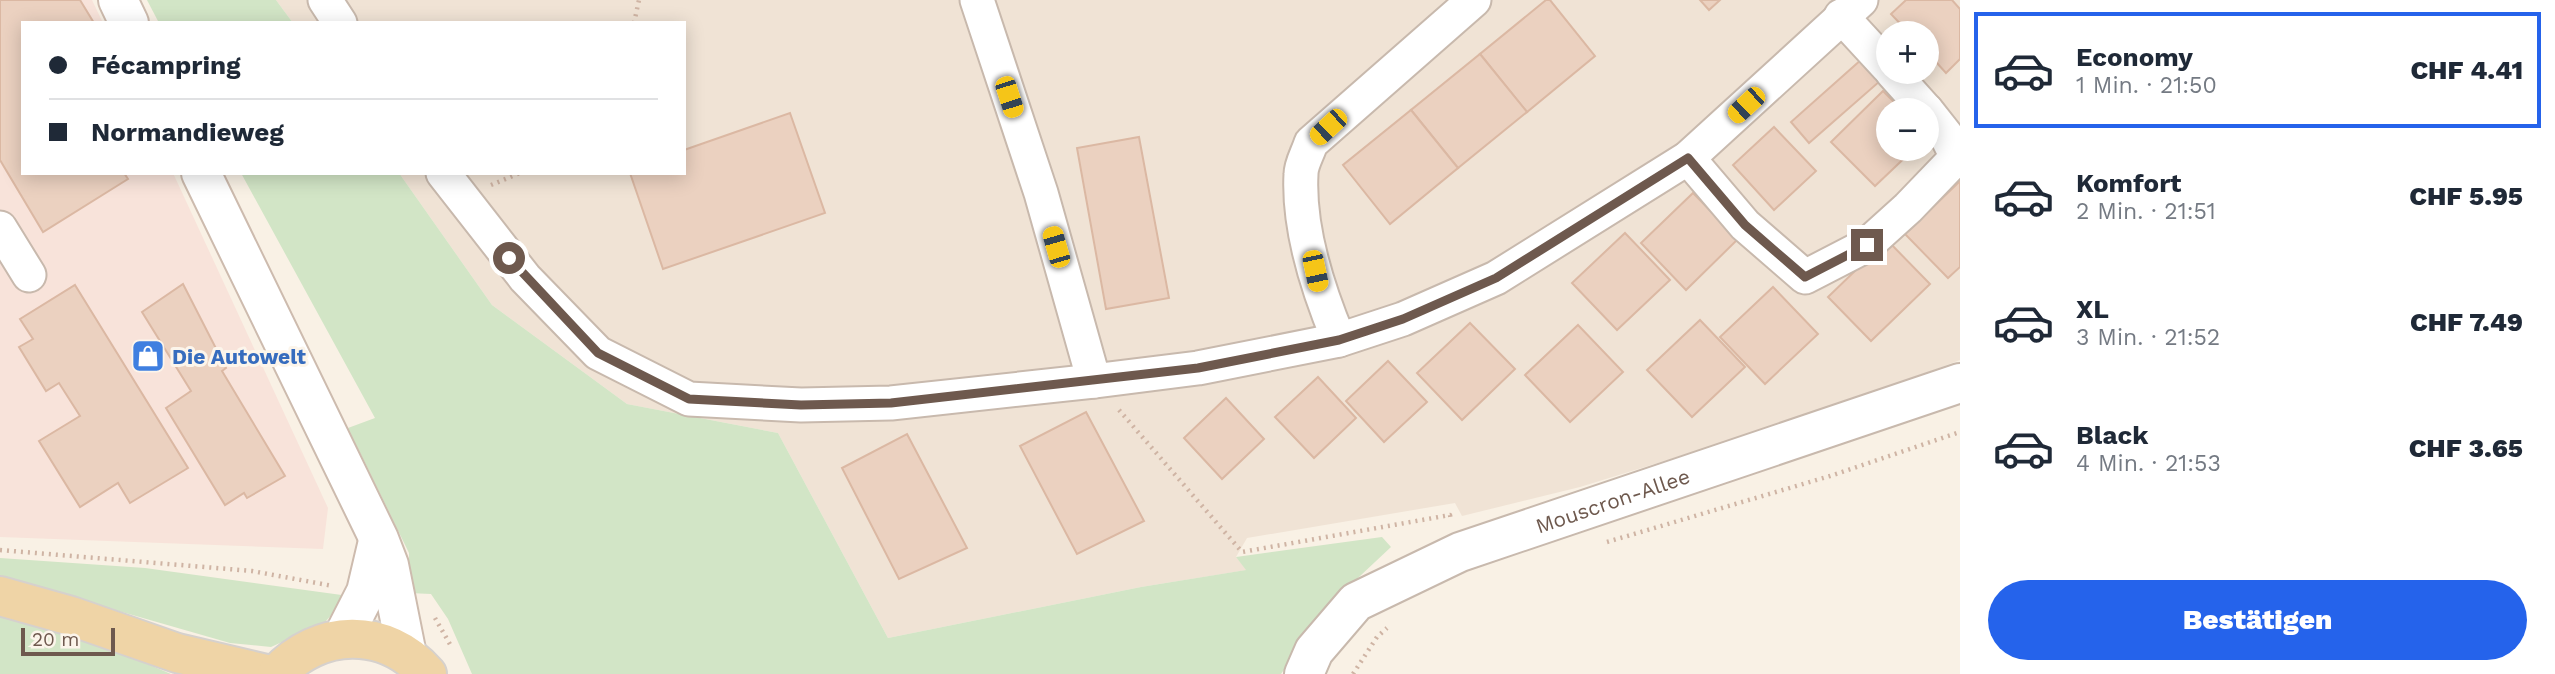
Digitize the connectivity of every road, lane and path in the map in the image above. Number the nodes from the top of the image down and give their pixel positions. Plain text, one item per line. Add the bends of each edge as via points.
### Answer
1 (118, 0) edge
2 (325, 0) edge
3 (639, 0) edge
4 (977, 0) edge
5 (1474, 0) edge
6 (1851, 8) edge
7 (128, 21) edge
8 (339, 21) edge
9 (634, 21) edge
10 (1876, 48) edge
11 (1902, 84) edge
12 (1915, 98) edge
13 (1939, 127) edge
14 (1688, 158) junction
15 (202, 175) edge
16 (445, 175) edge
17 (0, 228) edge
18 (29, 275) dead end
19 (1339, 340) junction
20 (1094, 381) junction
21 (1960, 383) edge
22 (1960, 432) edge
23 (1601, 544) dead end
24 (0, 550) edge
25 (1460, 552) junction
26 (381, 595) junction
27 (0, 596) edge
28 (344, 637) junction
29 (429, 660) edge
30 (190, 664) edge
31 (266, 674) edge
32 (277, 674) edge
33 (1304, 674) edge

1 - 7 street
2 - 8 street
3 - 9 path
4 - 20 street via 1041,193
5 - 19 street via 1311,143 1301,173 1305,221 1320,296
6 - 10 street
6 - 14 street
11 - 12 street
13 - 14 street via 1957,157 1867,245 1805,277 1745,225
14 - 19 street via 1496,278 1403,319
15 - 26 street via 379,539
16 - 20 street via 525,278 598,353 689,399 801,405 891,403
17 - 18 street
19 - 20 street via 1198,368
20 - 25 path via 1242,552 1450,515
21 - 25 street, Mouscron-Allee
22 - 23 path
24 - 26 path via 252,571
25 - 33 street, Mouscron-Allee via 1356,602 1314,651
26 - 28 street
26 - 29 street
26 - 29 path via 425,606 443,626
27 - 30 main road via 71,616
28 - 29 main road via 377,640
28 - 32 main road via 305,649
30 - 31 main road

